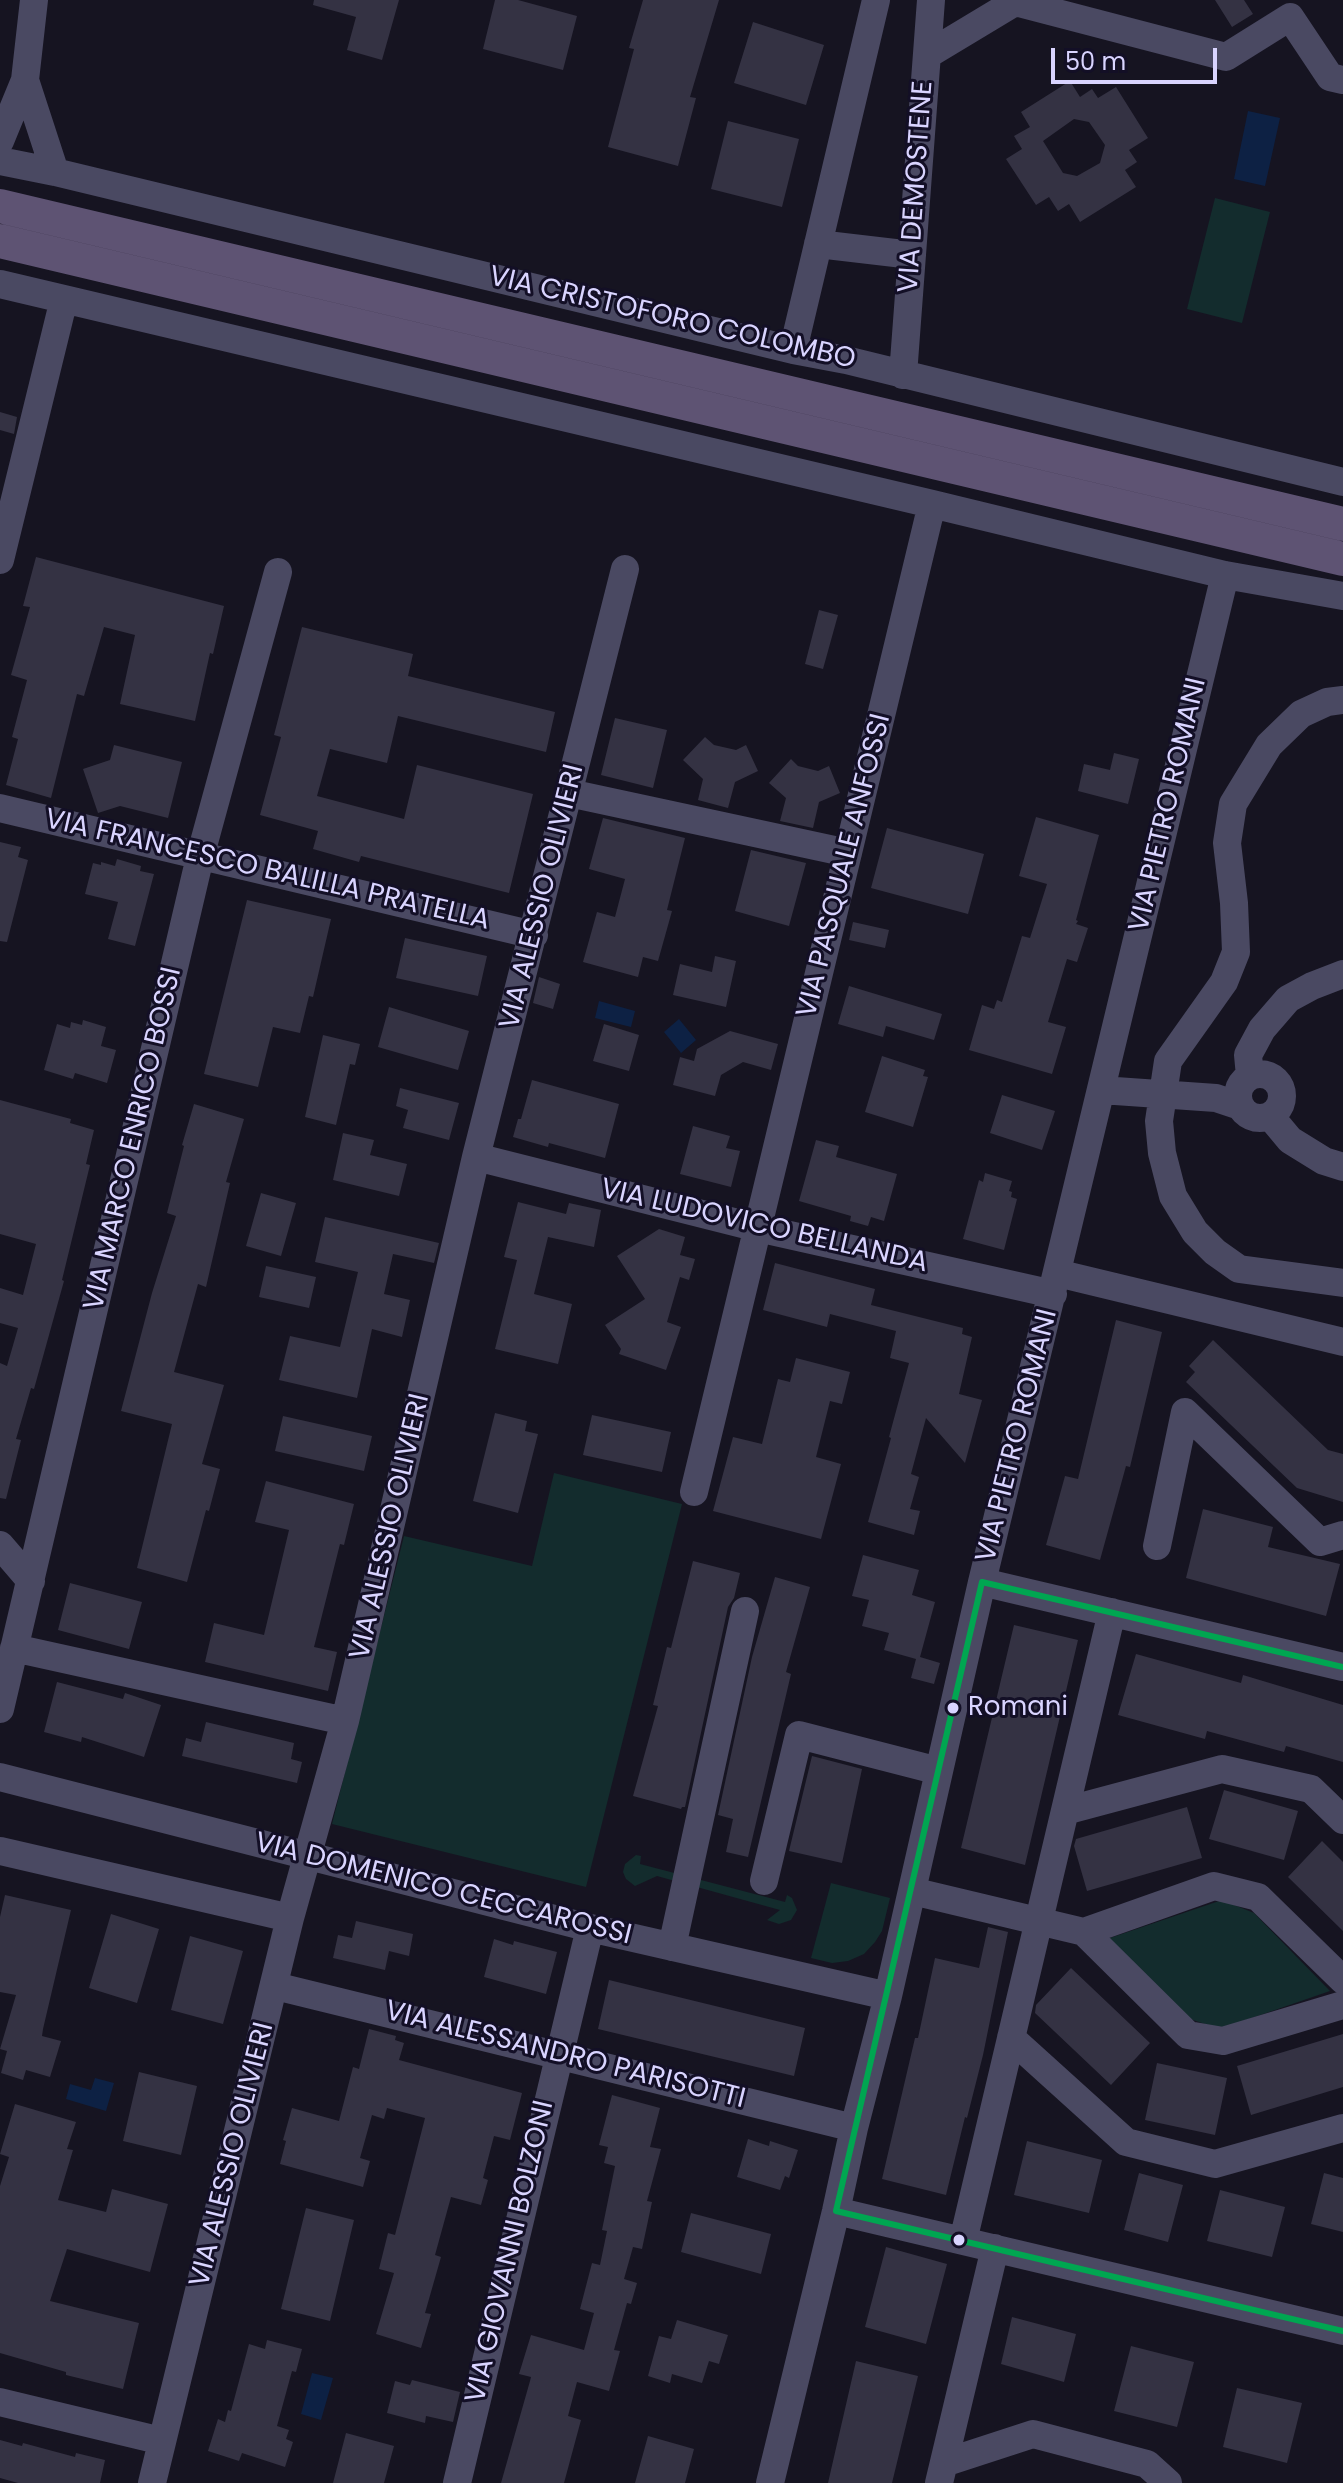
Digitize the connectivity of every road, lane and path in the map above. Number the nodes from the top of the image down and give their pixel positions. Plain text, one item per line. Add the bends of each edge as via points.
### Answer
1 (34, 0) edge
2 (876, 0) edge
3 (931, 0) edge
4 (1014, 1) edge
5 (1292, 9) edge
6 (927, 55) junction
7 (25, 80) junction
8 (1343, 80) edge
9 (0, 141) edge
10 (0, 161) edge
11 (55, 172) junction
12 (0, 206) edge
13 (0, 241) edge
14 (818, 244) junction
15 (912, 255) junction
16 (0, 284) edge
17 (64, 299) junction
18 (793, 350) junction
19 (903, 375) junction
20 (1343, 482) edge
21 (932, 504) junction
22 (1343, 524) edge
23 (1343, 559) edge
24 (0, 560) edge
25 (625, 569) dead end
26 (278, 572) dead end
27 (1225, 575) junction
28 (1343, 596) edge
29 (1343, 700) edge
30 (569, 793) junction
31 (0, 808) edge
32 (848, 853) junction
33 (200, 857) junction
34 (534, 935) junction
35 (1343, 974) edge
36 (1250, 1076) junction
37 (1101, 1090) junction
38 (1163, 1096) junction
39 (1240, 1106) junction
40 (1270, 1116) junction
41 (476, 1157) junction
42 (1343, 1167) edge
43 (758, 1228) junction
44 (1055, 1283) junction
45 (1343, 1283) edge
46 (1343, 1342) edge
47 (694, 1492) dead end
48 (1343, 1535) edge
49 (0, 1545) edge
50 (1157, 1546) dead end
51 (31, 1581) junction
52 (982, 1582) junction
53 (745, 1611) dead end
54 (1112, 1612) junction
55 (14, 1648) junction
56 (1343, 1667) edge
57 (0, 1709) edge
58 (345, 1721) junction
59 (939, 1771) junction
60 (0, 1777) edge
61 (1065, 1811) junction
62 (1343, 1820) edge
63 (0, 1851) edge
64 (307, 1857) junction
65 (764, 1881) dead end
66 (912, 1891) junction
67 (290, 1918) junction
68 (1039, 1921) junction
69 (590, 1928) junction
70 (1084, 1932) junction
71 (672, 1947) junction
72 (1343, 1980) edge
73 (275, 1986) junction
74 (888, 1996) junction
75 (1343, 2005) edge
76 (1011, 2038) junction
77 (558, 2054) junction
78 (854, 2128) junction
79 (1343, 2128) edge
80 (836, 2211) junction
81 (963, 2241) junction
82 (995, 2248) junction
83 (1343, 2331) edge
84 (0, 2402) edge
85 (162, 2441) junction
86 (941, 2473) edge
87 (152, 2483) edge
88 (457, 2483) edge
89 (770, 2483) edge
90 (1168, 2483) edge

1 - 7 street
2 - 14 street
3 - 6 street, VIA DEMOSTENE
4 - 5 street via 1226,57
4 - 6 street
5 - 8 street via 1330,77
6 - 15 street, VIA DEMOSTENE
7 - 9 street
7 - 11 street
10 - 11 street, VIA CRISTOFORO COLOMBO
11 - 18 street, VIA CRISTOFORO COLOMBO
12 - 22 main road, VIA CRISTOFORO COLOMBO
13 - 23 main road
14 - 15 street
14 - 18 street
15 - 19 street, VIA DEMOSTENE
16 - 17 street
17 - 21 street
17 - 24 street
18 - 19 street, VIA CRISTOFORO COLOMBO
19 - 20 street, VIA CRISTOFORO COLOMBO
21 - 27 street
21 - 32 street, VIA PASQUALE ANFOSSI
25 - 30 street, VIA ALESSIO OLIVIERI
26 - 33 street, VIA MARCO ENRICO BOSSI
27 - 28 street
27 - 37 street, VIA PIETRO ROMANI
29 - 38 street via 1301,714 1269,745 1233,804 1227,843 1236,952 1224,982 1168,1061
30 - 32 street
30 - 34 street, VIA ALESSIO OLIVIERI
31 - 33 street, VIA FRANCESCO BALILLA PRATELLA
32 - 43 street, VIA PASQUALE ANFOSSI
33 - 34 street, VIA FRANCESCO BALILLA PRATELLA
33 - 51 street, VIA MARCO ENRICO BOSSI
34 - 41 street, VIA ALESSIO OLIVIERI
35 - 36 street via 1288,999 1248,1055
36 - 39 street via 1240,1085
36 - 40 street via 1272,1077 1282,1089 1281,1105
37 - 38 street
37 - 44 street, VIA PIETRO ROMANI
38 - 39 street via 1216,1098
38 - 45 street via 1162,1153 1173,1196 1195,1232 1239,1269
39 - 40 street via 1256,1118
40 - 42 street via 1290,1140
41 - 43 street, VIA LUDOVICO BELLANDA
41 - 58 street, VIA ALESSIO OLIVIERI
43 - 44 street, VIA LUDOVICO BELLANDA
43 - 47 street, VIA PASQUALE ANFOSSI
44 - 46 street, VIA LUDOVICO BELLANDA
44 - 52 street, VIA PIETRO ROMANI
48 - 50 street via 1320,1542 1185,1412
49 - 51 street
51 - 55 street, VIA MARCO ENRICO BOSSI
52 - 54 street
52 - 59 street, VIA PIETRO ROMANI
53 - 71 street
54 - 56 street
54 - 61 street
55 - 57 street, VIA MARCO ENRICO BOSSI
55 - 58 street
58 - 64 street, VIA ALESSIO OLIVIERI
59 - 65 street via 799,1735
59 - 66 street, VIA PIETRO ROMANI
60 - 64 street, VIA DOMENICO CECCAROSSI
61 - 62 street via 1222,1769 1311,1789
61 - 68 street
63 - 67 street
64 - 67 street, VIA ALESSIO OLIVIERI
64 - 69 street, VIA DOMENICO CECCAROSSI
66 - 68 street
66 - 74 street, VIA PIETRO ROMANI
67 - 73 street, VIA ALESSIO OLIVIERI
68 - 70 street
68 - 76 street
69 - 71 street, VIA DOMENICO CECCAROSSI
69 - 77 street, VIA GIOVANNI BOLZONI
70 - 72 street via 1214,1886 1258,1897
70 - 75 street via 1188,2035 1223,2041
71 - 74 street, VIA DOMENICO CECCAROSSI
73 - 77 street, VIA ALESSANDRO PARISOTTI
73 - 85 street, VIA ALESSIO OLIVIERI
74 - 78 street, VIA PIETRO ROMANI
76 - 79 street via 1126,2142 1215,2164
76 - 81 street
77 - 78 street, VIA ALESSANDRO PARISOTTI
77 - 88 street, VIA GIOVANNI BOLZONI
78 - 80 street, VIA PIETRO ROMANI
80 - 81 street
80 - 89 street, VIA PIETRO ROMANI
81 - 82 street
82 - 83 street
82 - 86 street
84 - 85 street
85 - 87 street, VIA ALESSIO OLIVIERI
86 - 90 street via 1033,2434 1147,2464

